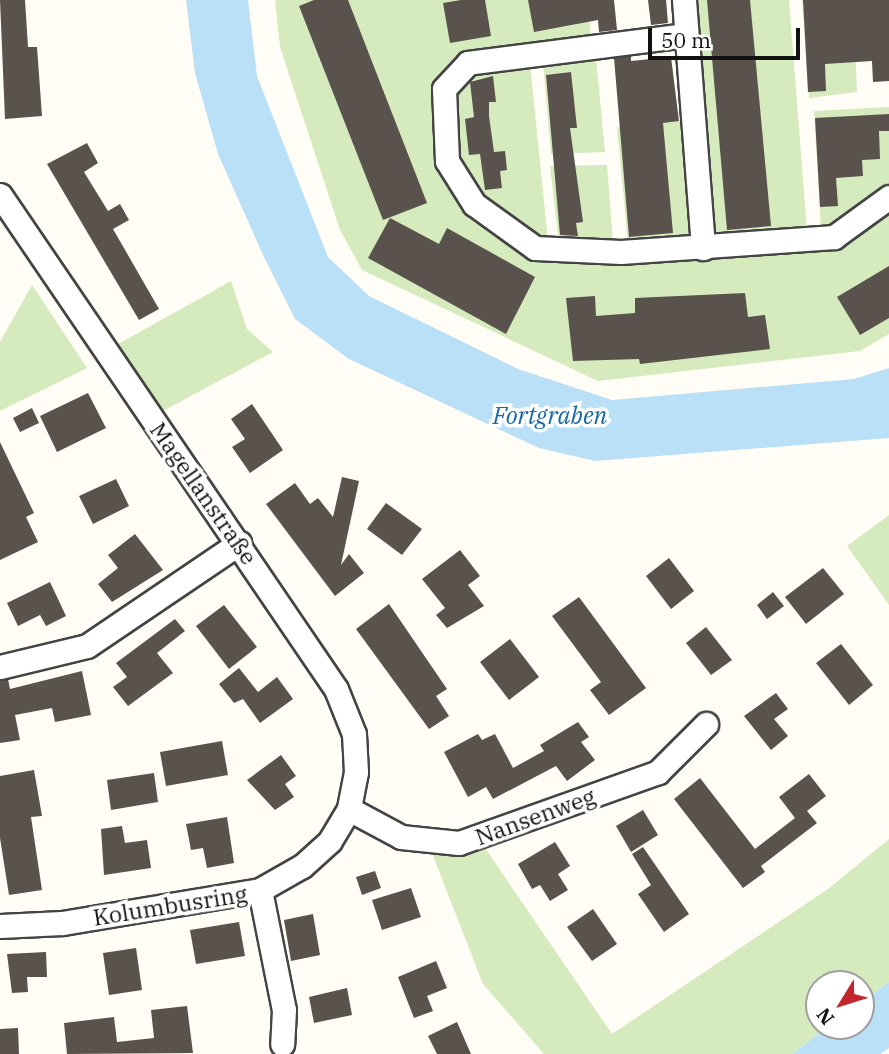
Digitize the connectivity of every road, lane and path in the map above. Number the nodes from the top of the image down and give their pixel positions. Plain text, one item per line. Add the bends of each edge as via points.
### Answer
1 (684, 0) edge
2 (685, 35) junction
3 (0, 195) edge
4 (889, 197) edge
5 (703, 248) junction
6 (239, 543) junction
7 (0, 667) edge
8 (706, 724) dead end
9 (349, 809) junction
10 (260, 890) junction
11 (0, 926) edge
12 (282, 1044) dead end

1 - 2 street
2 - 5 street
2 - 5 street via 468,63 444,89 447,161 474,204 535,248
3 - 6 street, Magellanstraße
4 - 5 street via 834,237
6 - 7 street via 87,646
6 - 9 street, Magellanstraße via 345,712 354,734 356,772
8 - 9 street, Nansenweg via 658,772 459,843 401,837
9 - 10 street, Kolumbusring via 330,841 302,866
10 - 11 street, Kolumbusring via 62,923
10 - 12 street via 284,1010

